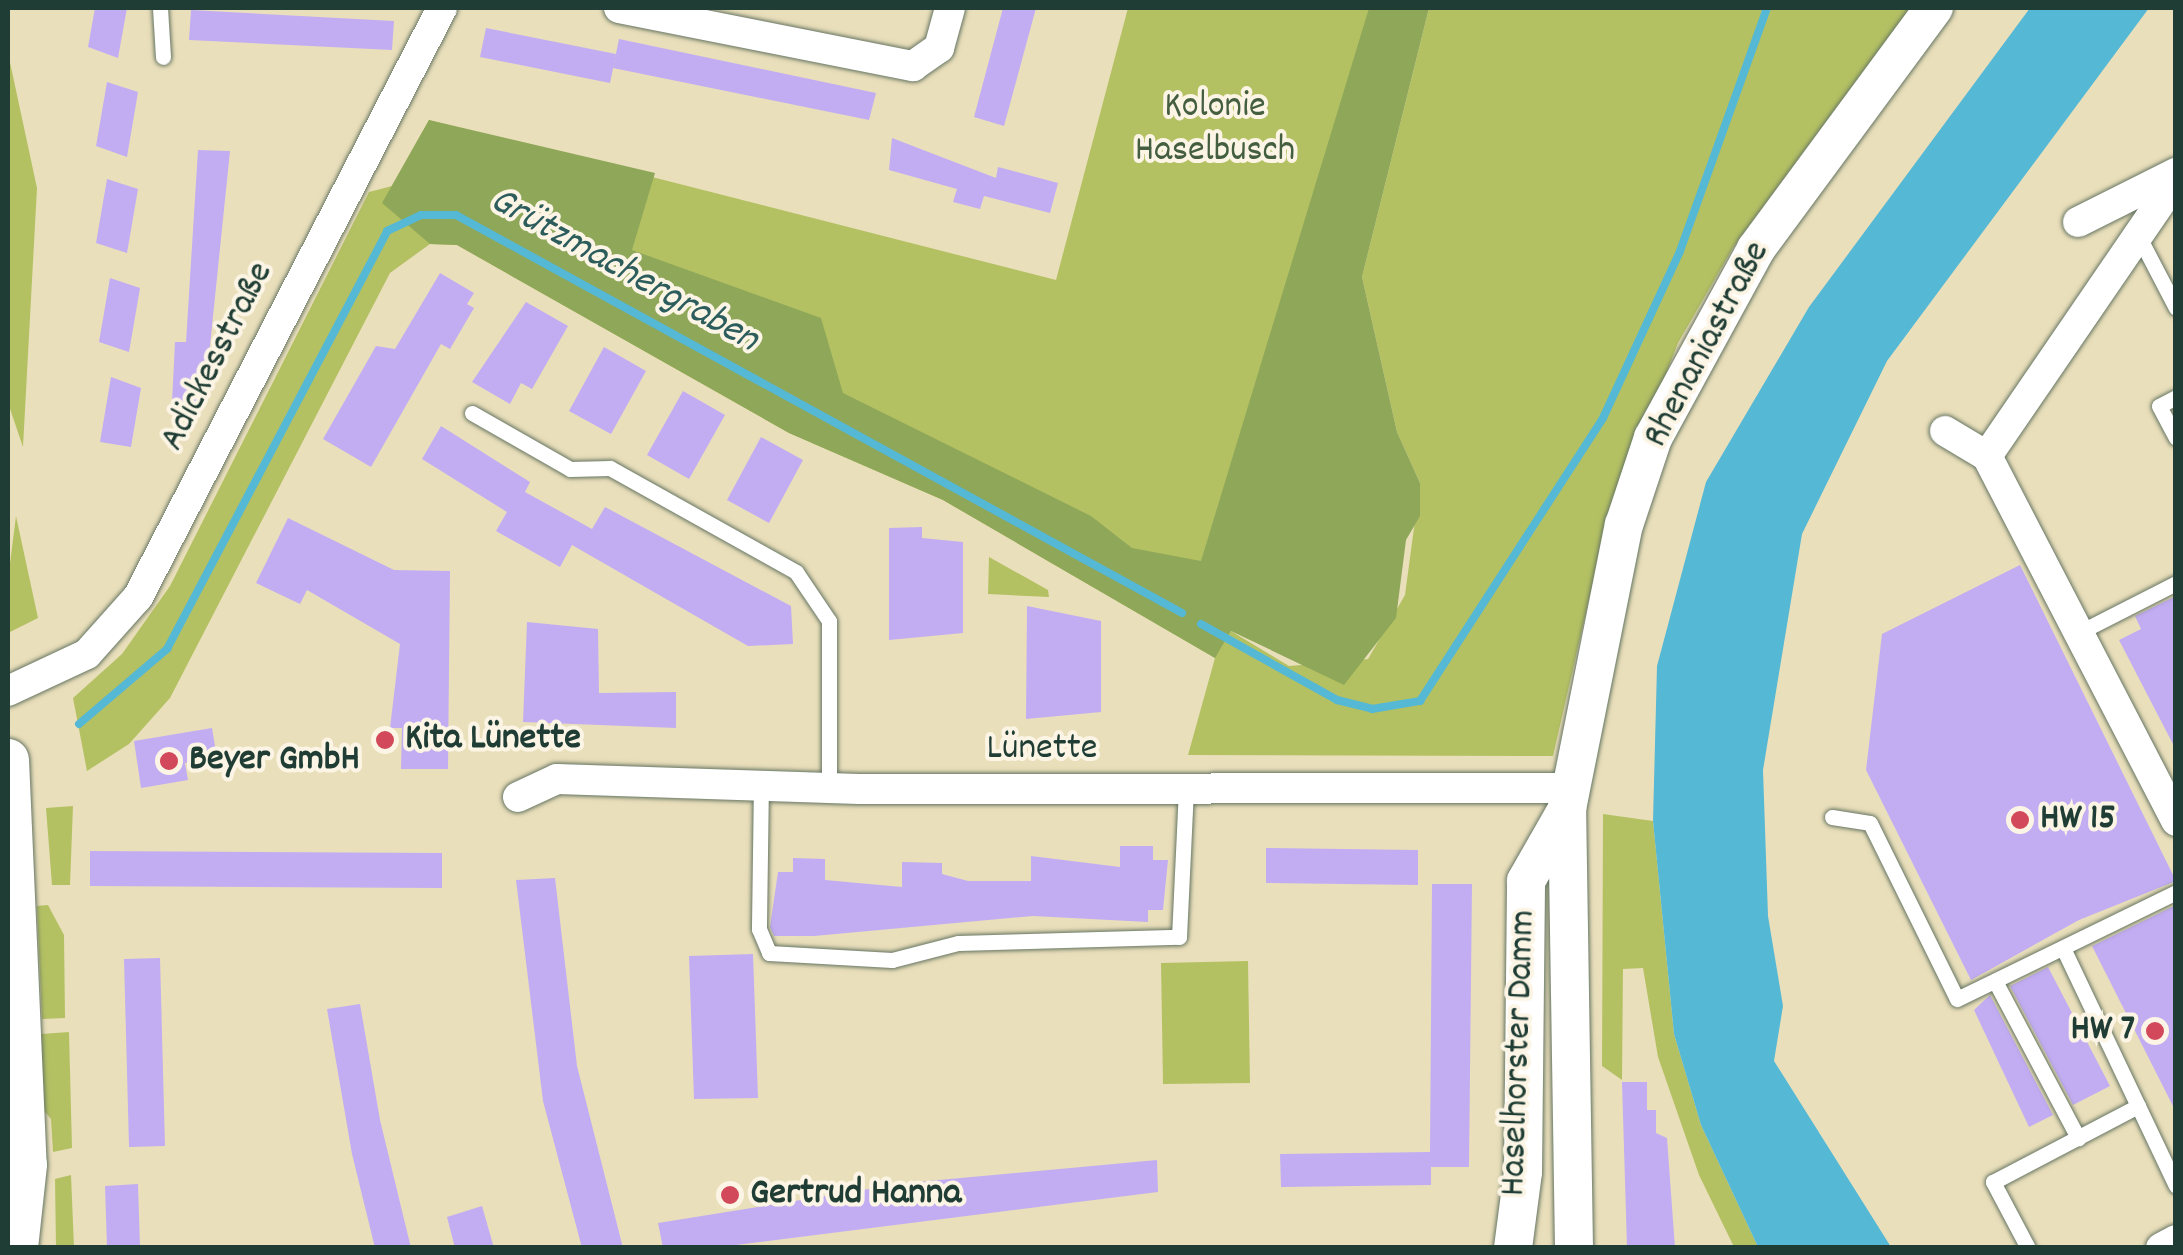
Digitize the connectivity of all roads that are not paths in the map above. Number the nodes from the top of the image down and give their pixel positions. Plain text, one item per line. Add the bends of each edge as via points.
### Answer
1 (160, 8) edge
2 (442, 8) edge
3 (620, 8) edge
4 (950, 8) edge
5 (1934, 8) edge
6 (164, 57) dead end
7 (2176, 176) edge
8 (2078, 222) dead end
9 (2138, 235) junction
10 (2176, 308) edge
11 (2176, 397) edge
12 (472, 413) dead end
13 (1945, 431) dead end
14 (2176, 438) edge
15 (1988, 456) junction
16 (2176, 583) edge
17 (2078, 633) junction
18 (8, 691) edge
19 (8, 760) edge
20 (761, 782) junction
21 (828, 783) junction
22 (1186, 790) junction
23 (518, 797) dead end
24 (1568, 798) junction
25 (1832, 817) dead end
26 (2176, 822) edge
27 (2176, 892) edge
28 (2063, 948) junction
29 (1995, 981) junction
30 (8, 1027) edge
31 (23, 1090) junction
32 (2138, 1106) junction
33 (2078, 1138) junction
34 (26, 1165) junction
35 (2176, 1186) edge
36 (2176, 1240) edge
37 (17, 1248) edge
38 (40, 1248) edge
39 (1513, 1248) edge
40 (1574, 1248) edge
41 (2028, 1248) edge
42 (2161, 1248) edge

1 - 6 lane
2 - 18 street, Adickesstraße via 138,597 87,654
3 - 4 street via 913,66 939,48
5 - 24 street, Rhenaniastraße via 1756,249 1653,438 1600,619
7 - 8 street
7 - 9 street
9 - 10 lane
9 - 15 street
11 - 14 lane via 2159,406
12 - 21 lane via 570,469 610,468 796,572 829,621
13 - 15 street
15 - 17 street
16 - 17 lane
17 - 26 street
19 - 31 main road
20 - 21 street, Lünette
20 - 22 lane via 759,929 768,953 892,960 958,943 1178,937
20 - 23 street, Lünette via 557,780
21 - 22 street, Lünette
22 - 24 street, Lünette
24 - 39 street, Haselhorster Damm via 1526,881 1523,1172
24 - 40 street, Haselhorster Damm
25 - 29 lane via 1870,823 1958,999
27 - 28 lane
28 - 29 lane
28 - 32 lane
29 - 33 lane
30 - 31 main road
31 - 34 main road
32 - 33 lane
32 - 35 lane
33 - 41 lane via 1994,1182
34 - 37 main road
34 - 38 main road
36 - 42 street

